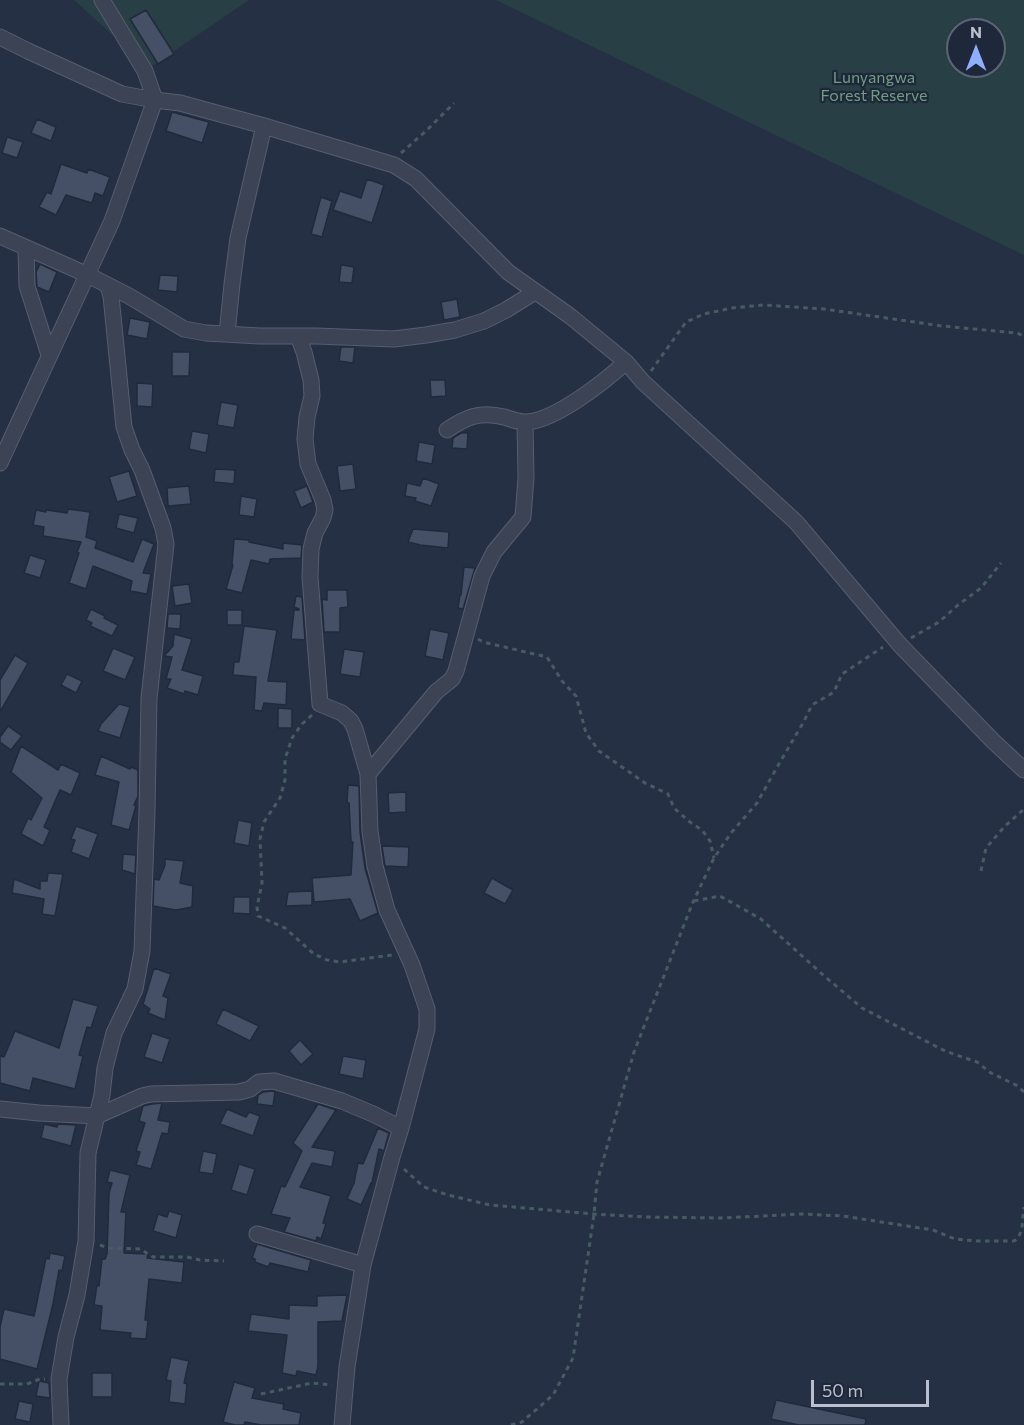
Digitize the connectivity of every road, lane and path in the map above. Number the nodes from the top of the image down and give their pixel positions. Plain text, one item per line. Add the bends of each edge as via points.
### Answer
1 (102, 0) edge
2 (0, 37) edge
3 (155, 100) junction
4 (454, 103) dead end
5 (264, 126) junction
6 (394, 165) junction
7 (0, 236) edge
8 (26, 248) junction
9 (88, 275) junction
10 (108, 286) junction
11 (536, 292) junction
12 (227, 334) junction
13 (298, 336) junction
14 (1024, 336) edge
15 (49, 355) junction
16 (626, 362) junction
17 (643, 382) junction
18 (525, 422) junction
19 (447, 430) dead end
20 (0, 463) edge
21 (1001, 564) dead end
22 (466, 633) junction
23 (900, 645) junction
24 (320, 704) junction
25 (1024, 770) edge
26 (368, 774) junction
27 (1024, 809) edge
28 (714, 858) junction
29 (981, 871) dead end
30 (693, 902) junction
31 (406, 953) junction
32 (1024, 1092) edge
33 (0, 1109) edge
34 (97, 1116) junction
35 (401, 1128) junction
36 (392, 1157) junction
37 (1024, 1207) edge
38 (594, 1215) junction
39 (257, 1234) dead end
40 (86, 1241) junction
41 (224, 1261) dead end
42 (363, 1266) junction
43 (59, 1379) junction
44 (0, 1384) edge
45 (345, 1387) junction
46 (261, 1394) dead end
47 (62, 1425) edge
48 (342, 1425) edge
49 (510, 1425) edge

1 - 3 street via 145,71
2 - 3 street via 122,94
3 - 5 street
3 - 9 street via 112,221
4 - 6 path via 398,156
5 - 6 street
5 - 12 street via 238,238
6 - 11 street via 416,179 508,272
7 - 8 street
8 - 9 street
8 - 15 street via 27,286
9 - 10 street
9 - 15 street
10 - 12 street via 184,330
10 - 34 street via 124,427 166,544 149,698 142,951 135,989 114,1033
11 - 13 street via 484,321 426,336
11 - 16 street
12 - 13 street
13 - 24 street via 311,380 305,439 308,464 325,510 310,549 309,577
14 - 17 path via 824,309 763,305 732,308 686,322
15 - 20 street
16 - 17 street
16 - 18 street via 570,404
17 - 23 street via 796,522
18 - 19 street via 475,415
18 - 22 street via 523,517 494,552 482,576
21 - 23 path via 981,588 939,622
22 - 26 street via 452,678
22 - 28 path via 483,642 547,657 576,696 586,733 599,751 668,794 674,808 710,841
23 - 25 street
23 - 28 path via 885,645 842,674 834,692 812,705 757,803
24 - 26 street via 351,721
24 - 31 path via 292,738 280,798 264,822 258,916 285,928 314,954 327,960 340,962
26 - 31 street via 375,866 387,910
27 - 29 path via 986,848
28 - 30 path
30 - 32 path via 720,896 761,919 862,1008 945,1051 977,1062
30 - 38 path via 634,1052 597,1182
31 - 35 street via 427,1009 427,1029
33 - 34 street
34 - 35 street via 151,1094 239,1092 259,1082 274,1081 342,1101
34 - 40 street via 88,1153
35 - 36 street
36 - 38 path via 424,1186 448,1195 490,1205
36 - 42 street
37 - 38 path via 1022,1233 1014,1241 955,1239 933,1230 843,1216
38 - 49 path via 573,1358 553,1395 522,1422
39 - 42 street
40 - 41 path via 108,1248 140,1249 153,1257
40 - 43 street
42 - 45 street
43 - 44 path
43 - 47 street
45 - 46 path via 312,1383
45 - 48 street

